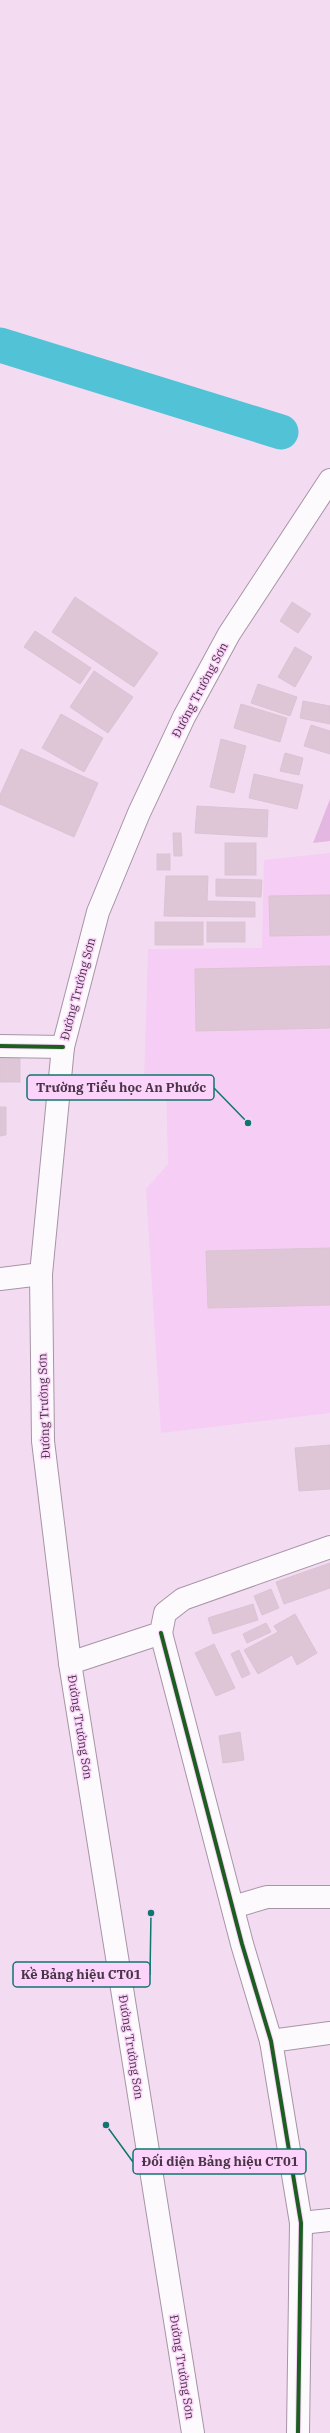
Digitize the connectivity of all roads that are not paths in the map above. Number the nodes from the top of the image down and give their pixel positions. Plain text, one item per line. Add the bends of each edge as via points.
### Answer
1 (330, 480) edge
2 (0, 1046) edge
3 (63, 1047) junction
4 (41, 1274) junction
5 (0, 1279) edge
6 (330, 1547) edge
7 (161, 1633) junction
8 (70, 1663) junction
9 (330, 1897) edge
10 (233, 1907) junction
11 (330, 2033) edge
12 (271, 2041) junction
13 (330, 2220) edge
14 (301, 2223) junction
15 (193, 2433) edge
16 (298, 2433) edge

1 - 3 main road, Đường Trường Sơn via 229,634 177,730 98,912
2 - 3 main road
3 - 4 main road, Đường Trường Sơn
4 - 5 main road
4 - 8 main road, Đường Trường Sơn via 43,1441
6 - 7 main road via 183,1599 165,1613
7 - 8 main road
7 - 10 main road
8 - 15 main road, Đường Trường Sơn
9 - 10 main road via 267,1897
10 - 12 main road
11 - 12 main road
12 - 14 main road
13 - 14 main road
14 - 16 main road

